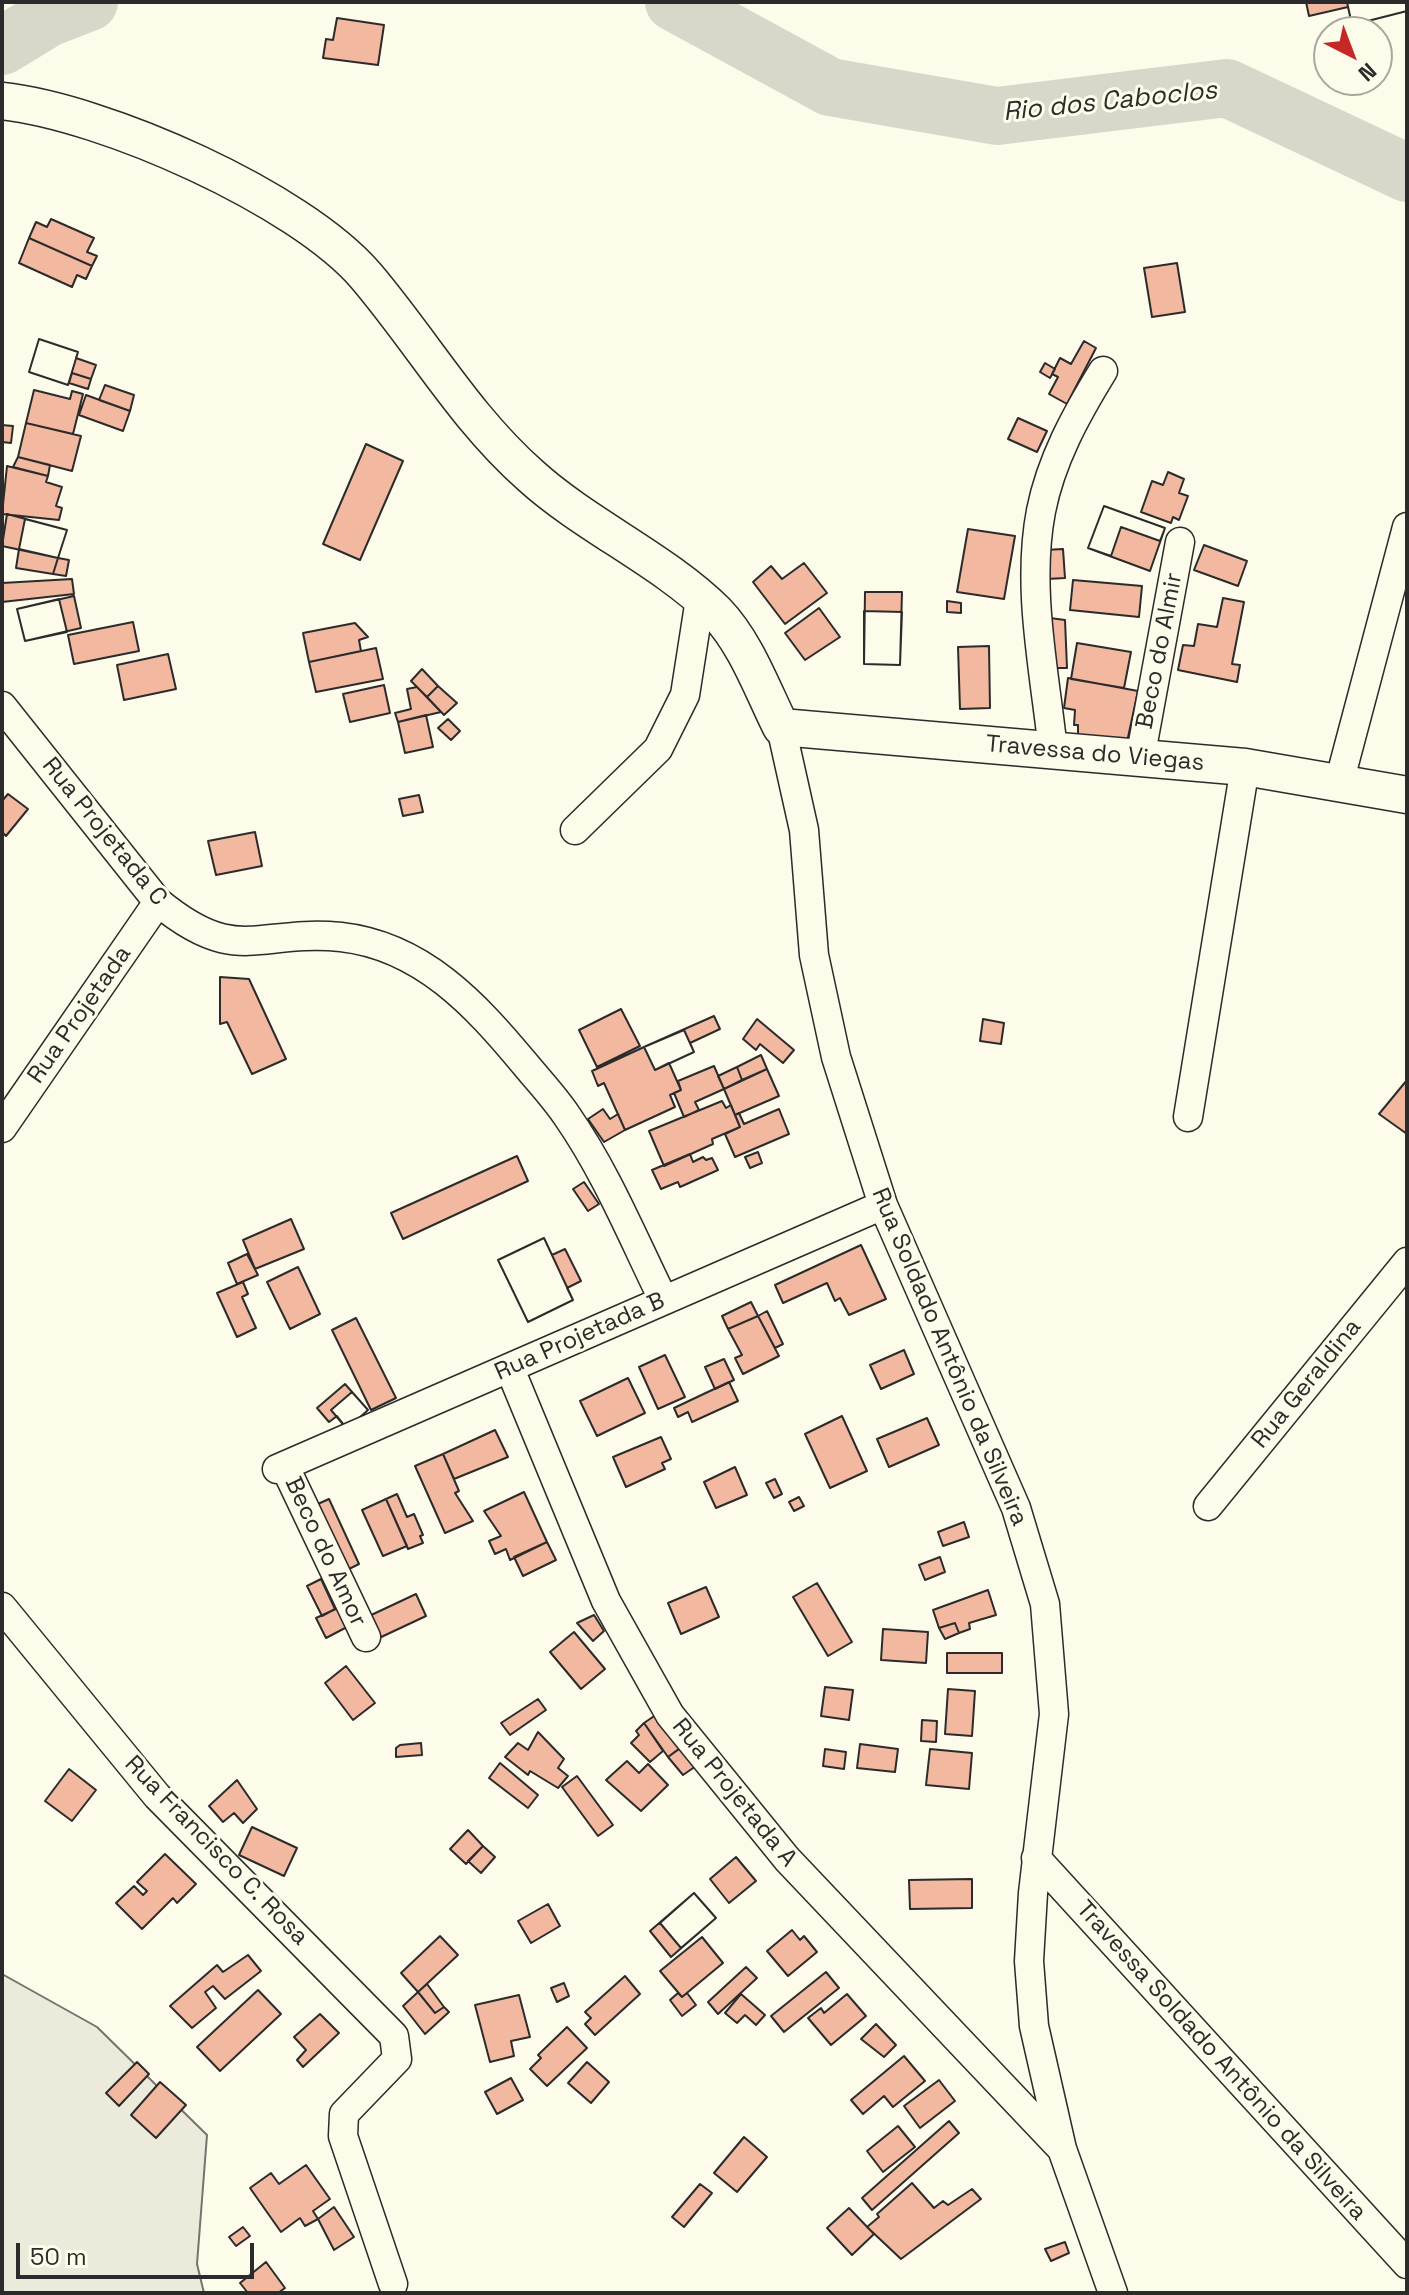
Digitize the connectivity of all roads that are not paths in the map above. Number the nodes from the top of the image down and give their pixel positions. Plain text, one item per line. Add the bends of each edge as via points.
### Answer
1 (2, 101) edge
2 (1103, 371) dead end
3 (1407, 527) edge
4 (1180, 542) dead end
5 (700, 599) junction
6 (2, 706) edge
7 (781, 727) junction
8 (1053, 751) junction
9 (1140, 759) junction
10 (1245, 767) junction
11 (1339, 783) junction
12 (1407, 795) edge
13 (575, 830) dead end
14 (158, 902) junction
15 (1188, 1117) dead end
16 (2, 1128) edge
17 (883, 1205) junction
18 (1407, 1262) edge
19 (663, 1299) junction
20 (510, 1369) junction
21 (281, 1468) joint
22 (1208, 1506) dead end
23 (2, 1607) edge
24 (366, 1637) dead end
25 (1036, 1858) junction
26 (1062, 2149) junction
27 (1407, 2264) edge
28 (393, 2284) dead end
29 (1113, 2293) edge

1 - 5 street, Rua Soldado Antônio da Silveira via 101,124 174,152 313,228 364,274 491,438 533,478
2 - 8 street via 1068,428 1041,510 1035,573
3 - 11 street
4 - 9 street, Beco do Almir
5 - 7 street, Rua Soldado Antônio da Silveira via 745,652
5 - 13 street via 685,695 658,749
6 - 14 street, Rua Projetada C
7 - 8 street, Travessa do Viegas
7 - 17 street, Rua Soldado Antônio da Silveira via 804,830 814,955
8 - 9 street, Travessa do Viegas
9 - 10 street, Travessa do Viegas
10 - 11 street, Travessa do Viegas
10 - 15 street
11 - 12 street, Travessa do Viegas
14 - 16 street, Rua Projetada
14 - 19 street, Rua Projetada C via 187,926 214,938 239,942 339,937 383,945 429,969 480,1010 567,1116
17 - 19 street, Rua Projetada B
17 - 25 street, Rua Soldado Antônio da Silveira via 1016,1508 1045,1604 1054,1714
18 - 22 street, Rua Geraldina
19 - 20 street, Rua Projetada B
20 - 21 street, Rua Projetada B
20 - 26 street, Rua Projetada A via 606,1601 670,1715 787,1859
21 - 24 street, Beco do Amor
23 - 28 street, Rua Francisco C. Rosa via 157,1796 394,2036 397,2059 344,2114 343,2136
25 - 26 street, Rua Soldado Antônio da Silveira via 1029,1961 1034,2026
25 - 27 street, Travessa Soldado Antônio da Silveira
26 - 29 street, Rua Soldado Antônio da Silveira

